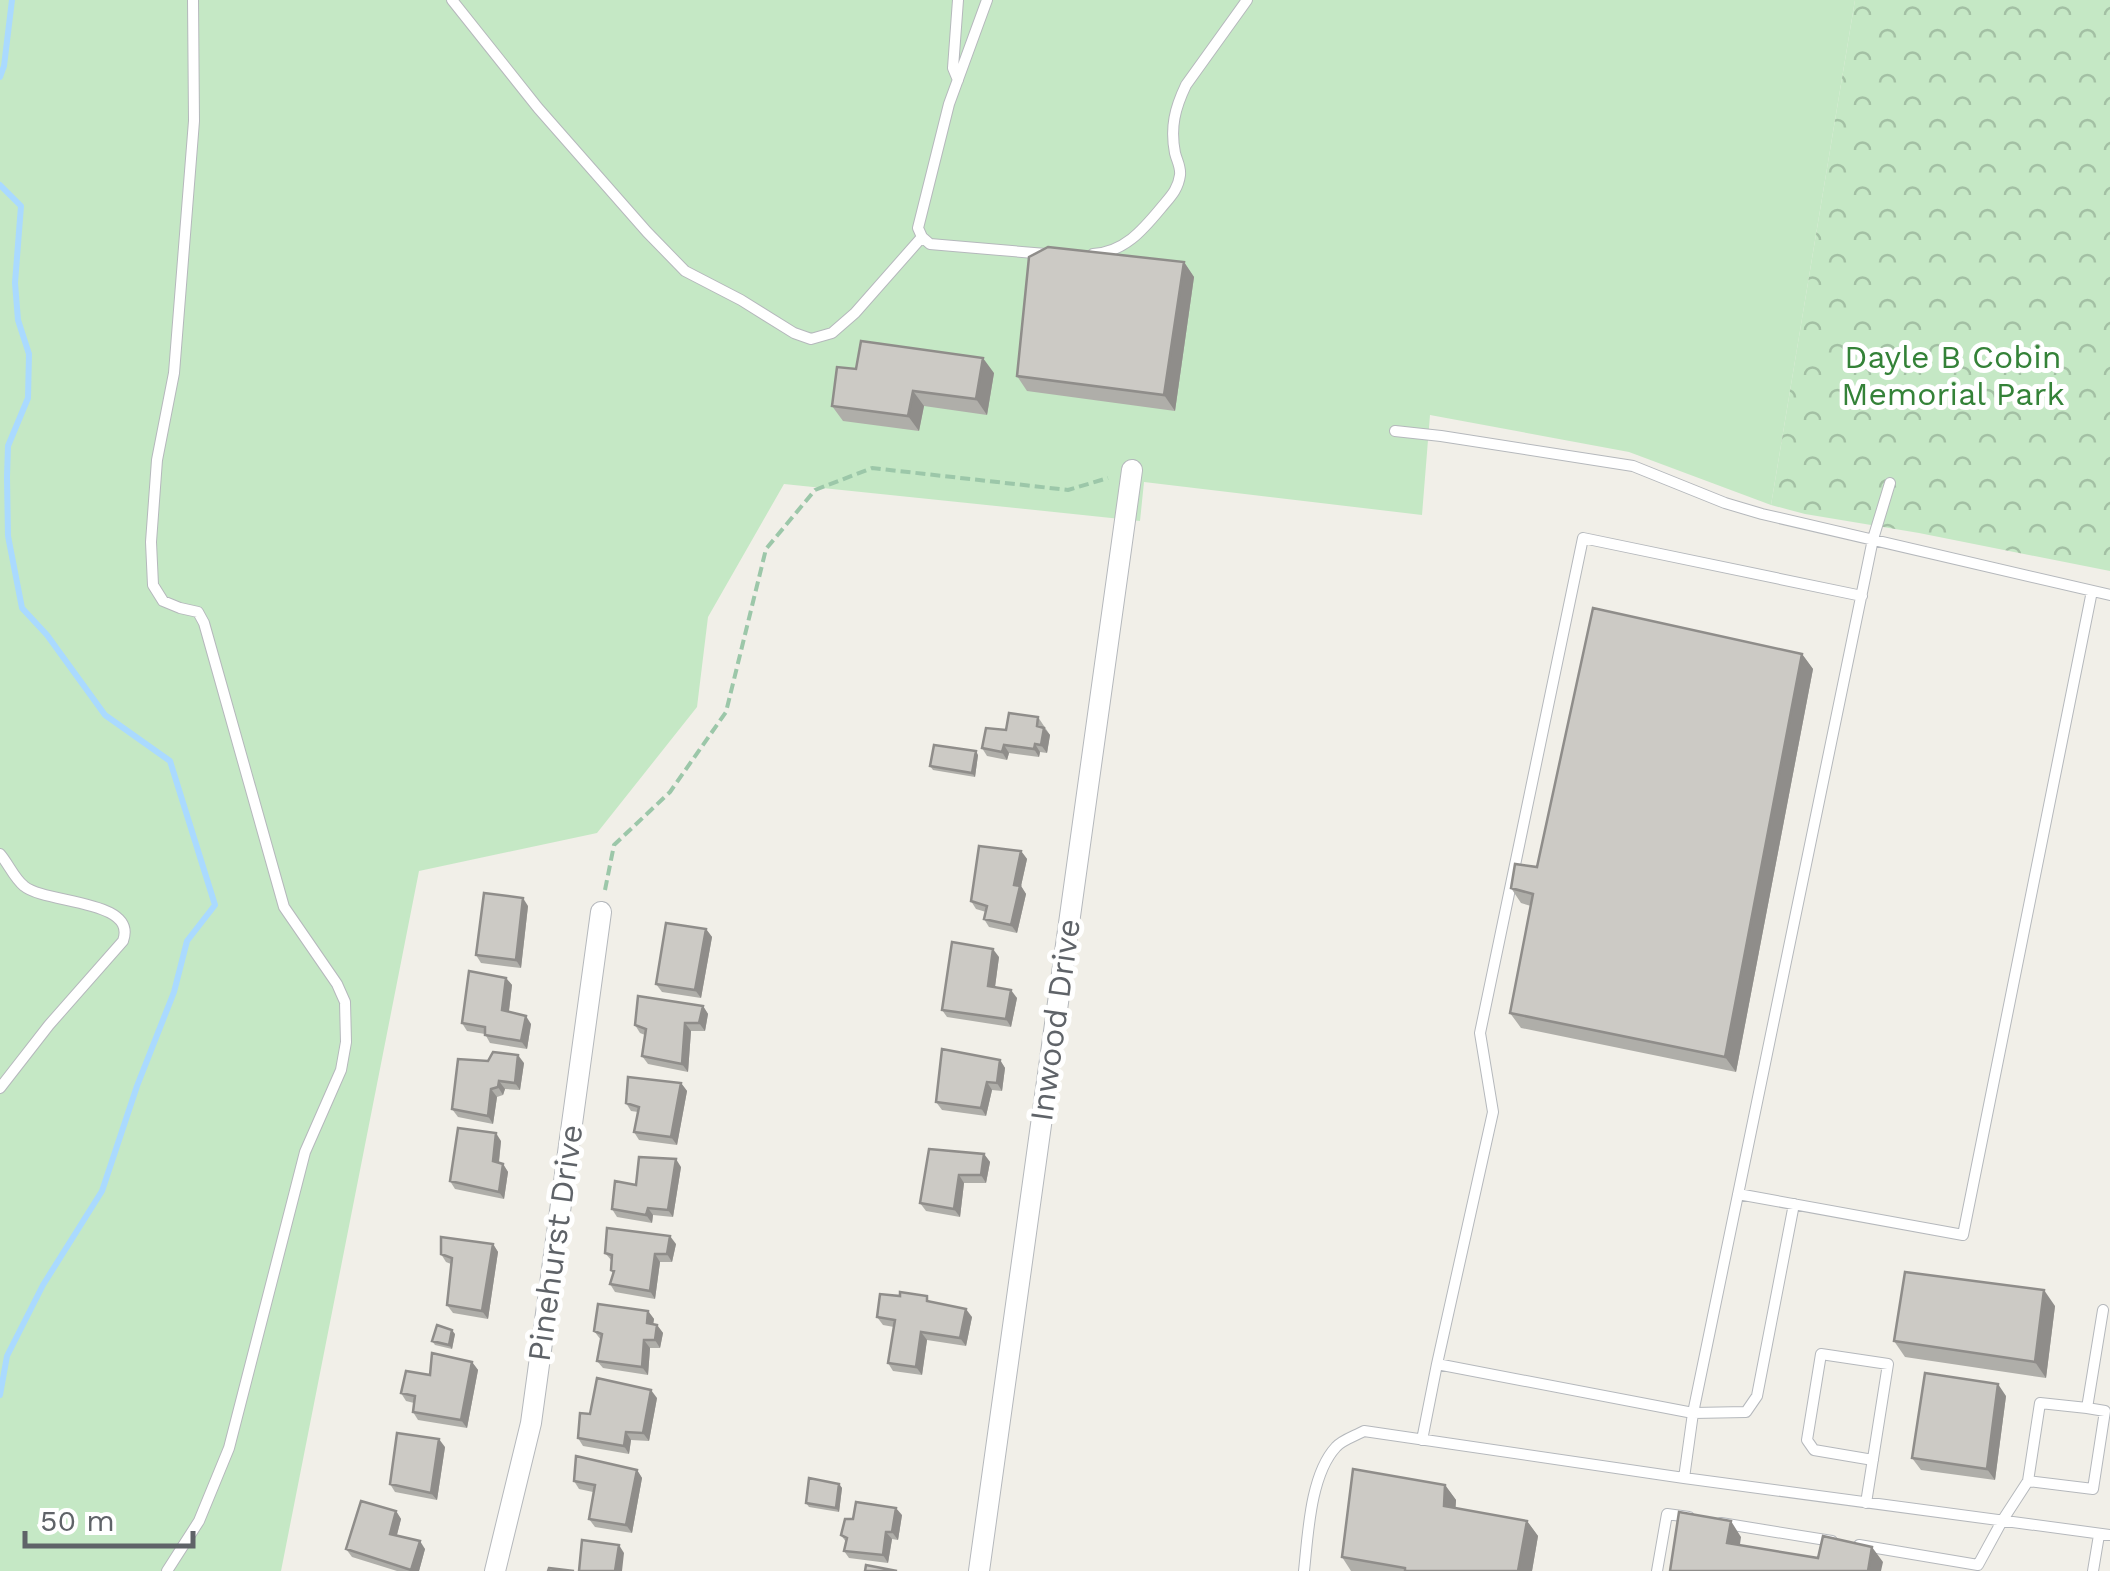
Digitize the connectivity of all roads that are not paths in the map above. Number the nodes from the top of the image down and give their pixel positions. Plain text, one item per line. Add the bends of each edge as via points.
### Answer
1 (193, 0) edge
2 (452, 0) edge
3 (958, 0) edge
4 (988, 0) edge
5 (1247, 0) edge
6 (958, 80) junction
7 (922, 237) junction
8 (1063, 255) edge
9 (1076, 256) edge
10 (1395, 431) dead end
11 (1132, 470) road end
12 (1890, 483) dead end
13 (1874, 539) junction
14 (2092, 592) junction
15 (2110, 595) edge
16 (1862, 596) junction
17 (0, 854) edge
18 (600, 912) road end
19 (0, 1088) edge
20 (1738, 1194) junction
21 (1794, 1204) junction
22 (2103, 1310) dead end
23 (1437, 1364) junction
24 (2087, 1408) junction
25 (1693, 1412) junction
26 (1422, 1440) junction
27 (1873, 1460) junction
28 (1684, 1478) junction
29 (2028, 1482) junction
30 (1866, 1503) junction
31 (2002, 1521) junction
32 (2104, 1535) edge
33 (167, 1571) edge
34 (496, 1571) edge
35 (980, 1571) edge
36 (1304, 1571) edge
37 (1658, 1571) edge
38 (2093, 1571) edge

1 - 33 lane via 194,121 174,374 157,460 154,585 163,601 198,612 204,623 284,906 337,984 345,1002 346,1042 341,1070 305,1152 229,1448 198,1521
2 - 7 lane via 538,108 685,271 794,333 811,339 832,333
3 - 6 lane
4 - 6 lane
5 - 9 lane via 1178,101 1172,124 1181,170 1177,189 1120,248
6 - 7 lane via 928,183
7 - 8 lane via 957,248
10 - 13 lane via 1633,466 1762,514
11 - 35 street, Inwood Drive
12 - 13 lane
13 - 14 lane
13 - 16 lane
14 - 15 lane
14 - 21 lane via 1963,1235
16 - 20 lane
16 - 23 lane via 1583,538 1480,1033 1494,1112
17 - 19 lane via 23,886 103,909 126,934
18 - 34 street, Pinehurst Drive via 531,1424
20 - 21 lane
20 - 25 lane
21 - 25 lane via 1757,1396 1746,1412
22 - 24 lane
23 - 25 lane
23 - 26 lane
24 - 29 lane via 2040,1403
24 - 29 lane via 2105,1412 2092,1489
25 - 28 lane
26 - 28 lane
26 - 36 lane via 1364,1431 1337,1445 1319,1474
27 - 27 lane via 1888,1364 1821,1354 1807,1440 1814,1450
27 - 30 lane
28 - 30 lane
29 - 31 lane
30 - 31 lane
31 - 32 lane
31 - 37 lane via 1978,1565 1666,1514
32 - 38 lane

